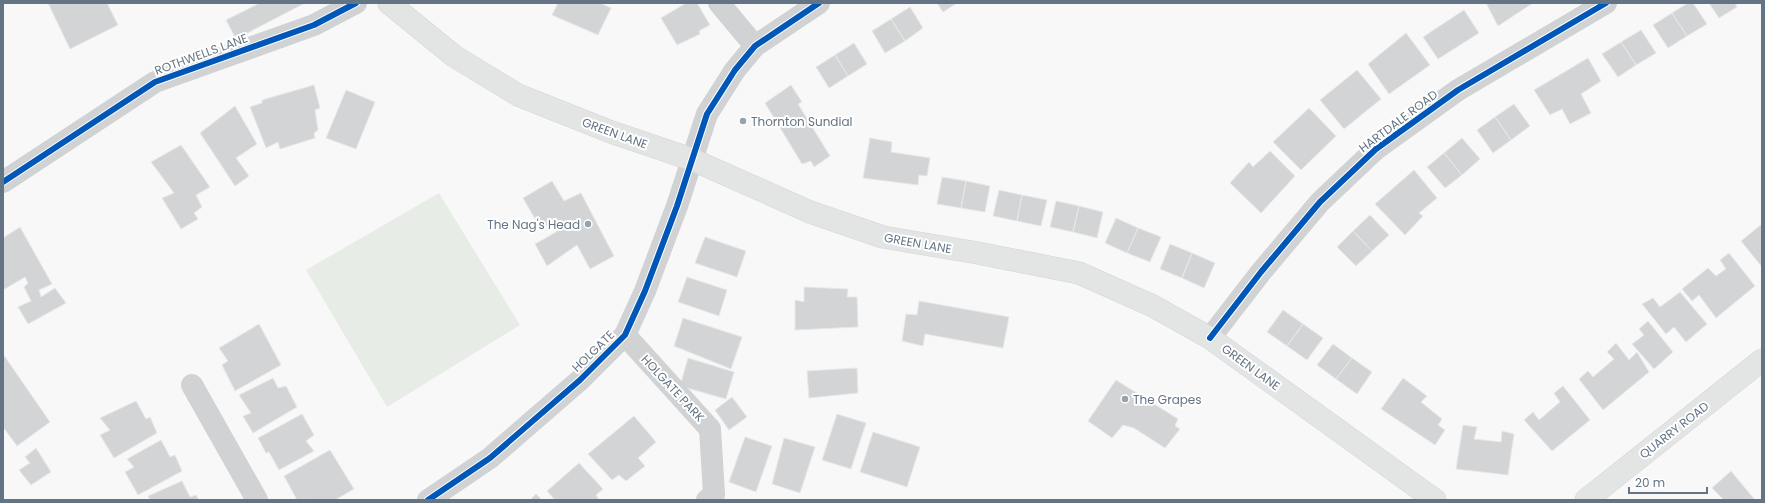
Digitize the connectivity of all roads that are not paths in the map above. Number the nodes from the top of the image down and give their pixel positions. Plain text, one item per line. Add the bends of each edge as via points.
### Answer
1 (356, 3) edge
2 (389, 3) edge
3 (719, 3) edge
4 (818, 3) edge
5 (1606, 3) edge
6 (755, 46) junction
7 (691, 159) junction
8 (3, 182) edge
9 (625, 336) junction
10 (1210, 338) junction
11 (1762, 360) edge
12 (192, 386) dead end
13 (717, 498) edge
14 (256, 500) edge
15 (428, 500) edge
16 (1434, 500) edge
17 (1586, 500) edge

1 - 8 street, ROTHWELLS LANE via 314,25 155,82
2 - 7 main road, GREEN LANE via 454,56 518,95 611,132
3 - 6 street
4 - 6 street, HOLGATE
5 - 10 street, HARTDALE ROAD via 1458,90 1376,149 1320,202
6 - 7 street, HOLGATE via 735,70 707,114
7 - 9 street, HOLGATE via 677,206
7 - 10 main road, GREEN LANE via 810,212 883,237 1079,273 1153,306
9 - 13 street, HOLGATE PARK via 710,429
9 - 15 street, HOLGATE via 580,380 490,458
10 - 16 main road, GREEN LANE
11 - 17 main road, QUARRY ROAD
12 - 14 street

